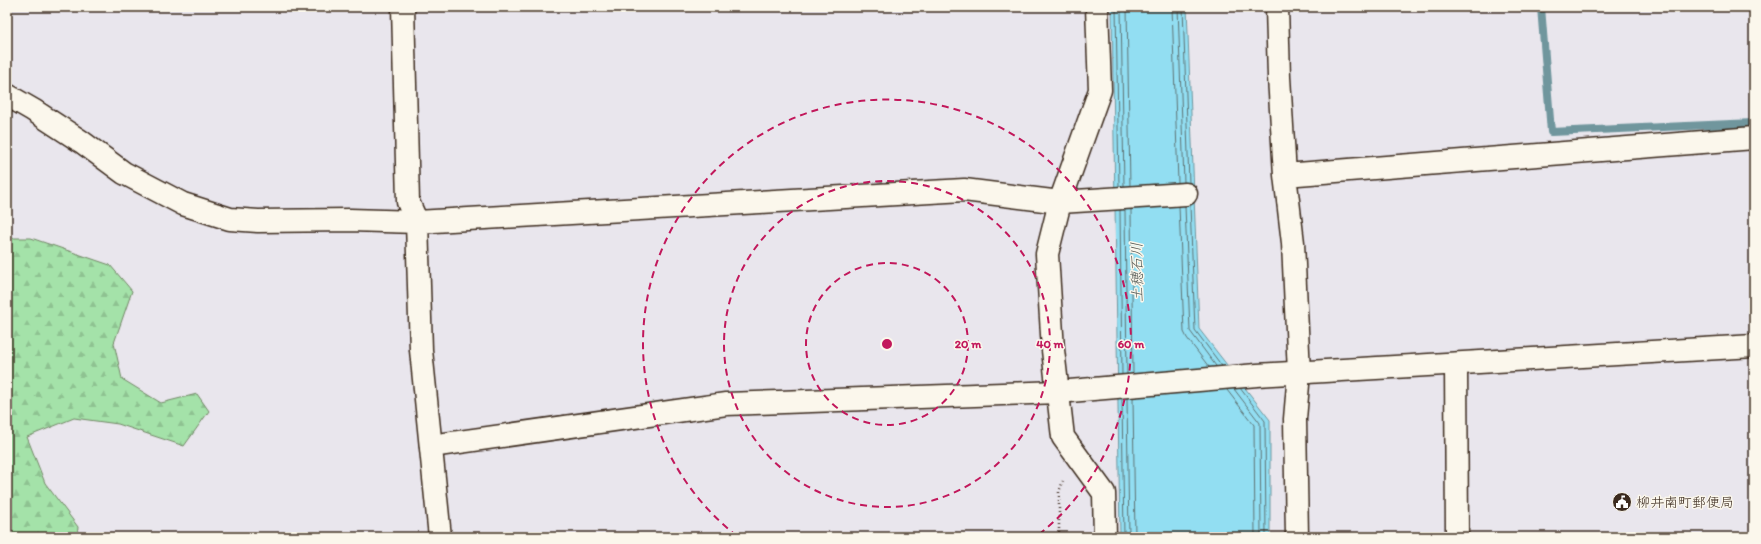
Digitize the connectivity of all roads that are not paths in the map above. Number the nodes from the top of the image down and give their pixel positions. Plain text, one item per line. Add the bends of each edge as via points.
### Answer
1 (403, 7) edge
2 (1097, 7) edge
3 (1277, 7) edge
4 (7, 96) edge
5 (1754, 138) edge
6 (1285, 175) junction
7 (1186, 194) dead end
8 (1060, 202) junction
9 (417, 222) junction
10 (1754, 346) edge
11 (1456, 364) junction
12 (1299, 373) junction
13 (1058, 392) junction
14 (431, 446) junction
15 (440, 537) edge
16 (1105, 537) edge
17 (1297, 537) edge
18 (1457, 537) edge

1 - 9 street via 408,202
2 - 8 street via 1100,90
3 - 6 street
4 - 9 street via 82,142 124,173 183,204 230,219
5 - 6 street
6 - 12 street via 1293,243
7 - 8 street
8 - 9 street via 964,190
8 - 13 street via 1047,254
9 - 14 street via 420,350
10 - 11 street
11 - 12 street
11 - 18 street
12 - 13 street
12 - 17 street via 1295,419
13 - 14 street via 726,404
13 - 16 street via 1063,437 1104,494
14 - 15 street

